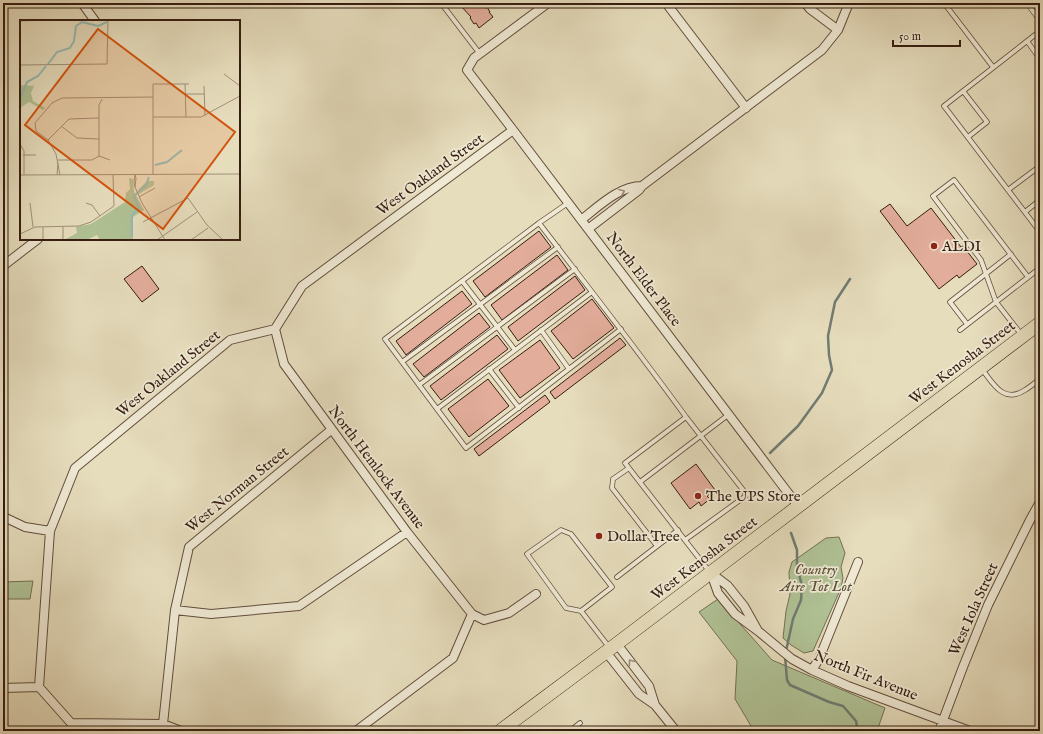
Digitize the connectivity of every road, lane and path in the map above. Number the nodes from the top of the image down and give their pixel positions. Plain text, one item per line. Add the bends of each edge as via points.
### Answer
1 (82, 3) edge
2 (441, 3) edge
3 (548, 3) edge
4 (666, 3) edge
5 (805, 3) edge
6 (850, 3) edge
7 (944, 3) edge
8 (1026, 3) edge
9 (94, 20) edge
10 (1040, 20) edge
11 (838, 30) junction
12 (1040, 31) edge
13 (1027, 41) junction
14 (480, 54) junction
15 (1040, 59) edge
16 (994, 67) junction
17 (963, 91) junction
18 (746, 108) junction
19 (514, 130) junction
20 (968, 137) junction
21 (1040, 166) edge
22 (642, 186) junction
23 (1008, 190) junction
24 (1040, 200) edge
25 (568, 202) junction
26 (603, 204) junction
27 (610, 212) junction
28 (1025, 212) junction
29 (581, 220) junction
30 (539, 223) junction
31 (588, 229) junction
32 (1040, 232) edge
33 (37, 240) edge
34 (558, 247) junction
35 (1011, 254) junction
36 (3, 266) edge
37 (1040, 268) edge
38 (575, 269) junction
39 (986, 274) junction
40 (1028, 277) junction
41 (462, 281) junction
42 (592, 292) junction
43 (996, 302) junction
44 (480, 304) junction
45 (1040, 322) edge
46 (967, 324) junction
47 (497, 327) junction
48 (275, 328) junction
49 (621, 329) junction
50 (541, 330) junction
51 (960, 330) dead end
52 (1022, 336) junction
53 (515, 350) junction
54 (402, 362) junction
55 (981, 368) junction
56 (489, 369) junction
57 (569, 369) junction
58 (1040, 379) edge
59 (419, 385) junction
60 (519, 408) junction
61 (437, 409) junction
62 (728, 415) junction
63 (686, 417) junction
64 (331, 430) junction
65 (701, 435) junction
66 (629, 468) junction
67 (640, 482) junction
68 (1040, 502) edge
69 (798, 506) junction
70 (6, 518) dead end
71 (678, 530) junction
72 (50, 531) junction
73 (407, 532) junction
74 (685, 540) junction
75 (657, 546) junction
76 (858, 562) dead end
77 (711, 573) junction
78 (617, 577) dead end
79 (536, 594) dead end
80 (175, 610) junction
81 (581, 611) junction
82 (472, 614) junction
83 (758, 631) junction
84 (611, 648) junction
85 (812, 670) junction
86 (642, 677) junction
87 (632, 685) junction
88 (39, 687) junction
89 (3, 688) edge
90 (655, 705) junction
91 (942, 721) junction
92 (580, 723) dead end
93 (163, 724) junction
94 (181, 731) edge
95 (356, 731) edge
96 (500, 731) edge
97 (570, 731) edge
98 (676, 731) edge
99 (939, 731) edge
100 (970, 731) edge

1 - 9 street
2 - 14 lane
3 - 14 street
4 - 18 street
5 - 11 street
6 - 11 street
7 - 16 lane
8 - 10 lane
11 - 18 street via 822,50
12 - 13 lane
13 - 15 lane
13 - 16 lane
14 - 19 street, North Elder Place via 474,58 467,70
16 - 17 lane
17 - 20 lane via 944,106
17 - 20 lane via 987,122
18 - 22 street
19 - 25 street, North Elder Place
19 - 48 street, West Oakland Street via 302,286
20 - 23 lane
21 - 23 lane
26 -> 22 street via 616,194
22 - 27 street
23 - 28 lane
24 - 28 lane
25 - 29 street, North Elder Place
25 - 30 lane
26 - 27 lane
26 - 29 street
27 - 31 street
28 - 32 lane
29 - 31 street, North Elder Place
30 - 34 lane
30 - 41 lane
31 - 62 street, North Elder Place
33 - 36 street
34 - 38 lane
34 - 44 lane
35 - 39 lane
35 - 39 lane via 954,180 932,196 981,260
35 - 40 lane
37 - 40 lane
38 - 42 lane
38 - 47 lane
39 - 43 lane
39 - 46 lane via 950,302
40 - 43 lane
41 - 44 lane
41 - 54 lane via 385,339
42 - 49 lane
42 - 50 lane
43 - 46 lane
43 - 52 lane
44 - 47 lane
44 - 54 lane
45 - 52 main road, West Kenosha Street
46 - 51 lane
47 - 53 lane
47 - 59 lane
48 - 64 street, North Hemlock Avenue via 284,364
48 - 72 street, West Oakland Street via 230,340 75,468
49 - 57 lane
49 - 63 lane
50 - 53 lane
50 - 57 lane
52 - 55 main road, West Kenosha Street
53 - 56 lane
54 - 59 lane
55 - 58 lane via 995,386 1008,394 1024,391
55 - 69 main road, West Kenosha Street
56 - 60 lane
56 - 61 lane
57 - 60 lane
59 - 61 lane
60 - 61 lane via 466,448
62 - 65 lane
62 - 69 street, North Elder Place
63 - 65 lane
63 - 66 lane via 625,463
64 - 73 street, North Hemlock Avenue
64 - 80 street, West Norman Street via 189,547
65 - 67 lane
65 - 74 lane via 747,495
66 - 67 lane
66 - 75 lane via 613,479 612,488
67 - 71 lane
68 - 91 street, West Iola Street via 988,605
69 - 77 main road, West Kenosha Street
70 - 72 street via 26,527
71 - 74 lane
71 - 75 lane
72 - 88 street, West Oakland Street
73 - 80 street via 298,606 211,614
73 - 82 street, North Hemlock Avenue
74 - 77 lane
75 - 78 lane
76 - 85 street via 819,659
77 - 83 street, North Fir Avenue via 728,586 744,606
77 - 83 street, North Fir Avenue via 718,593 735,614
77 - 84 main road, West Kenosha Street
79 - 82 street via 509,613 484,620
80 - 93 street, West Norman Street
81 - 81 lane via 612,587 572,534 561,530 527,554 566,608
81 - 84 lane
82 - 95 street via 453,658
83 - 85 street, North Fir Avenue via 792,659
86 -> 84 street
84 - 87 street
84 - 96 main road, West Kenosha Street
85 - 91 street, North Fir Avenue
86 - 87 lane
86 - 90 street via 649,686
87 - 90 street via 638,694
88 - 89 street
88 - 93 street via 71,723
90 - 98 street
91 - 99 street, West Iola Street
91 - 100 street, North Fir Avenue
92 - 97 lane
93 - 94 street

